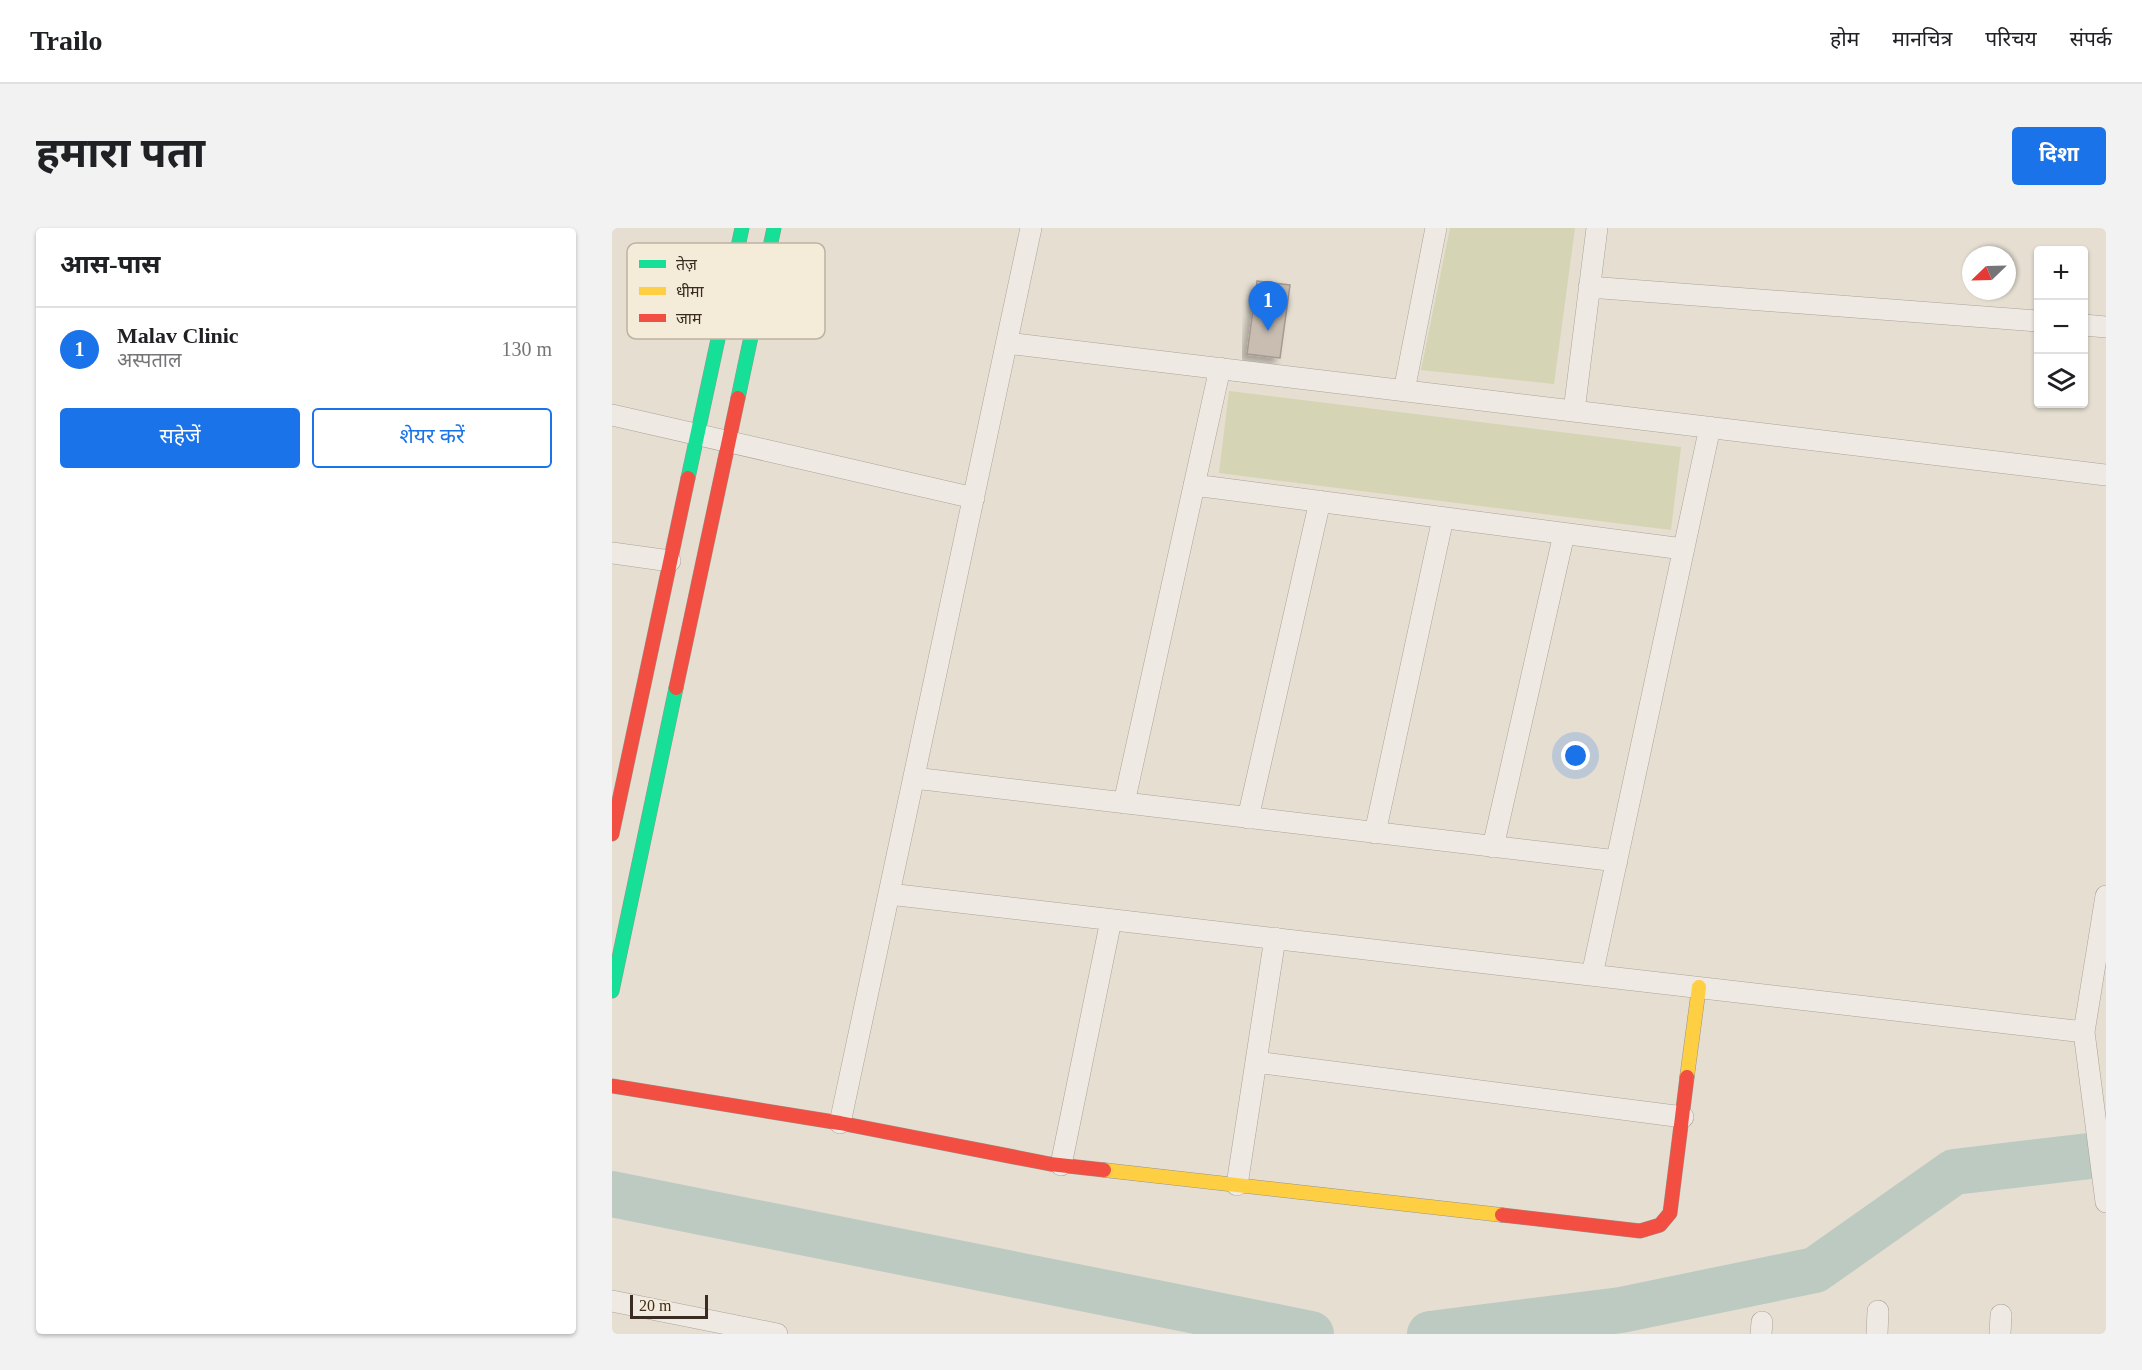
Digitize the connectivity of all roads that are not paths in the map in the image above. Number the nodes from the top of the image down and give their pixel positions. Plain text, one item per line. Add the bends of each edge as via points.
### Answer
1 (742, 228) edge
2 (774, 228) edge
3 (1031, 228) edge
4 (1436, 228) edge
5 (1597, 228) edge
6 (739, 243) edge
7 (771, 243) edge
8 (1590, 287) junction
9 (2034, 321) edge
10 (2088, 325) edge
11 (2106, 327) edge
12 (718, 339) edge
13 (751, 339) edge
14 (1007, 343) junction
15 (1220, 368) junction
16 (1404, 391) junction
17 (1574, 411) junction
18 (612, 415) edge
19 (1710, 427) junction
20 (697, 435) junction
21 (729, 442) junction
22 (2106, 475) edge
23 (1194, 485) junction
24 (974, 498) junction
25 (1320, 501) junction
26 (1443, 518) junction
27 (1564, 534) junction
28 (1683, 549) junction
29 (612, 553) edge
30 (670, 561) junction
31 (914, 778) junction
32 (616, 799) edge
33 (1124, 803) junction
34 (1248, 818) junction
35 (1375, 833) junction
36 (612, 834) edge
37 (1493, 846) junction
38 (1617, 861) junction
39 (889, 894) junction
40 (2105, 909) edge
41 (1112, 920) junction
42 (1275, 938) junction
43 (1592, 975) junction
44 (1699, 987) junction
45 (612, 991) edge
46 (2085, 1042) junction
47 (1256, 1062) junction
48 (612, 1086) edge
49 (1683, 1117) junction
50 (840, 1124) junction
51 (1061, 1165) junction
52 (1237, 1185) junction
53 (2106, 1202) edge
54 (612, 1301) edge
55 (1878, 1311) dead end
56 (777, 1334) edge
57 (1877, 1334) edge

1 - 6 street
2 - 7 street
3 - 14 street
4 - 16 street
5 - 8 street
8 - 9 street
8 - 17 street
10 - 11 street
12 - 20 street
13 - 21 street
14 - 15 street
14 - 24 street
15 - 16 street
15 - 23 street
16 - 17 street
17 - 19 street
18 - 20 street
19 - 22 street
19 - 28 street
20 - 21 street
20 - 30 street
21 - 24 street
21 - 45 street
23 - 25 street
23 - 33 street
24 - 31 street
25 - 26 street
25 - 34 street
26 - 27 street
26 - 35 street
27 - 28 street
27 - 37 street
28 - 38 street
29 - 30 street
30 - 32 street
31 - 33 street
31 - 39 street
32 - 36 street
33 - 34 street
34 - 35 street
35 - 37 street
37 - 38 street
38 - 43 street
39 - 41 street
39 - 50 street
40 - 46 street
41 - 42 street
41 - 51 street
42 - 43 street
42 - 47 street
43 - 44 street
44 - 46 street
44 - 49 street
46 - 53 street
47 - 49 street
47 - 52 street
48 - 50 street
49 - 52 street via 1670,1213 1660,1225 1640,1231
50 - 51 street
51 - 52 street
54 - 56 street
55 - 57 street

